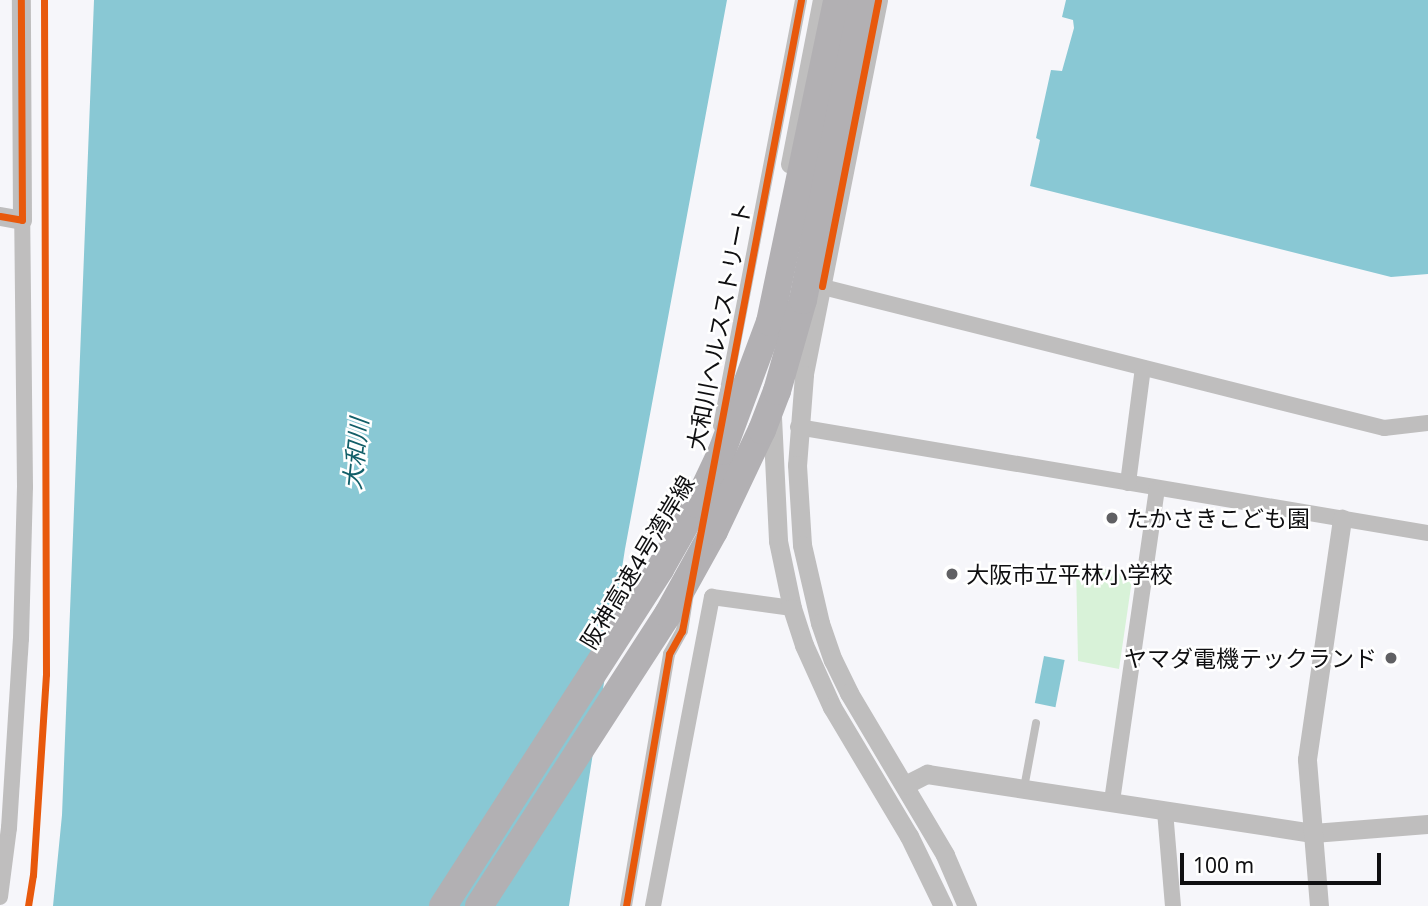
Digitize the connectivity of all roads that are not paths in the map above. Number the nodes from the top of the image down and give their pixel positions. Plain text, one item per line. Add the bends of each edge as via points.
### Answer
1 (21, 0) edge
2 (801, 0) edge
3 (822, 0) edge
4 (836, 0) edge
5 (863, 0) edge
6 (878, 0) edge
7 (0, 216) edge
8 (22, 220) junction
9 (778, 276) junction
10 (822, 286) junction
11 (1143, 368) junction
12 (1428, 423) edge
13 (799, 427) junction
14 (1128, 483) junction
15 (1157, 488) junction
16 (1342, 519) junction
17 (1428, 533) edge
18 (792, 608) junction
19 (1036, 723) dead end
20 (905, 785) junction
21 (1024, 788) junction
22 (1112, 802) junction
23 (1166, 811) junction
24 (1428, 824) edge
25 (1313, 833) junction
26 (0, 897) edge
27 (443, 906) edge
28 (479, 906) edge
29 (626, 906) edge
30 (653, 906) edge
31 (943, 906) edge
32 (967, 906) edge
33 (1173, 906) edge
34 (1319, 906) edge

1 - 8 street
2 - 29 street, 大和川ヘルスストリート via 682,631 669,654
3 - 9 street via 795,132
4 - 27 highway, 阪神高速4号湾岸線, bridge via 769,322 722,451 660,569
5 - 28 highway, 阪神高速4号湾岸線, bridge via 803,300 762,430 668,614
6 - 10 street
7 - 8 street
8 - 26 street via 25,487 21,639
9 - 10 street
9 - 18 street via 774,505
10 - 11 street
10 - 13 street
11 - 12 street via 1384,428
11 - 14 street
13 - 14 street
13 - 20 street via 802,545 820,623 849,693
14 - 15 street
15 - 16 street
15 - 22 street
16 - 17 street
16 - 25 street via 1307,759
18 - 30 street via 712,597
18 - 31 street via 832,707 909,836
19 - 21 lane
20 - 21 street via 927,774
20 - 32 street via 945,855
21 - 22 street
22 - 23 street
23 - 25 street
23 - 33 street
24 - 25 street
25 - 34 street

